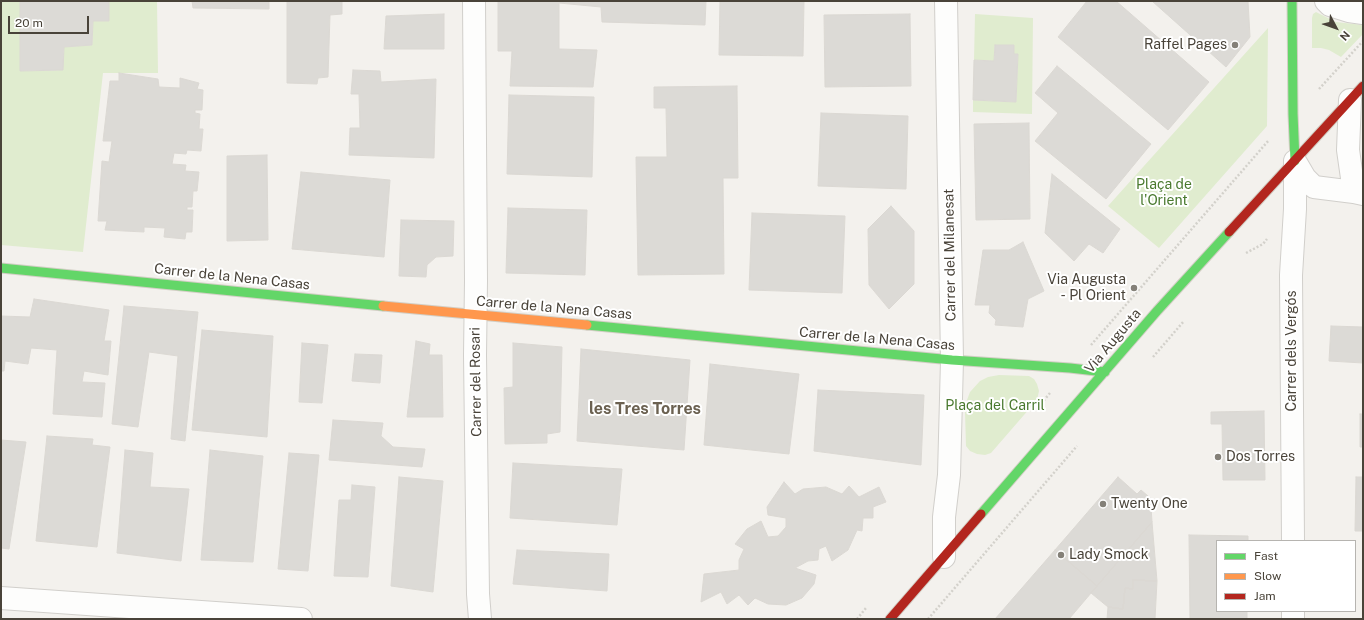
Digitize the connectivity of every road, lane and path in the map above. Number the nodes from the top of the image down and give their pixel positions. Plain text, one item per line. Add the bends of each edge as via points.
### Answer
1 (474, 1) edge
2 (946, 1) edge
3 (1292, 1) edge
4 (1326, 1) edge
5 (1363, 12) edge
6 (1363, 41) edge
7 (1326, 82) dead end
8 (1356, 93) edge
9 (1270, 139) dead end
10 (1295, 161) junction
11 (1358, 193) edge
12 (1263, 244) dead end
13 (1243, 254) dead end
14 (1, 268) edge
15 (475, 314) junction
16 (1187, 318) dead end
17 (1090, 346) dead end
18 (952, 360) junction
19 (1151, 360) dead end
20 (1105, 372) junction
21 (1079, 443) dead end
22 (1293, 540) edge
23 (944, 557) junction
24 (1, 598) edge
25 (892, 618) edge
26 (301, 619) edge
27 (480, 619) edge
28 (928, 619) edge

1 - 15 street, Carrer del Rosari
2 - 18 street, Carrer del Milanesat
3 - 10 street via 1292,114
4 - 5 street via 1330,5 1349,11
6 - 7 path
8 - 10 street, Via Augusta
8 - 11 street via 1348,150
9 - 17 path
10 - 11 street via 1314,187
10 - 20 street, Via Augusta via 1157,311
10 - 22 street, Carrer dels Vergós via 1291,275
12 - 13 path
14 - 15 street, Carrer de la Nena Casas
15 - 18 street, Carrer de la Nena Casas
15 - 27 street, Carrer del Rosari
16 - 19 path
18 - 20 street, Carrer de la Nena Casas
18 - 23 street, Carrer del Milanesat
20 - 23 street, Via Augusta
21 - 28 path
23 - 25 street, Via Augusta
24 - 26 street

